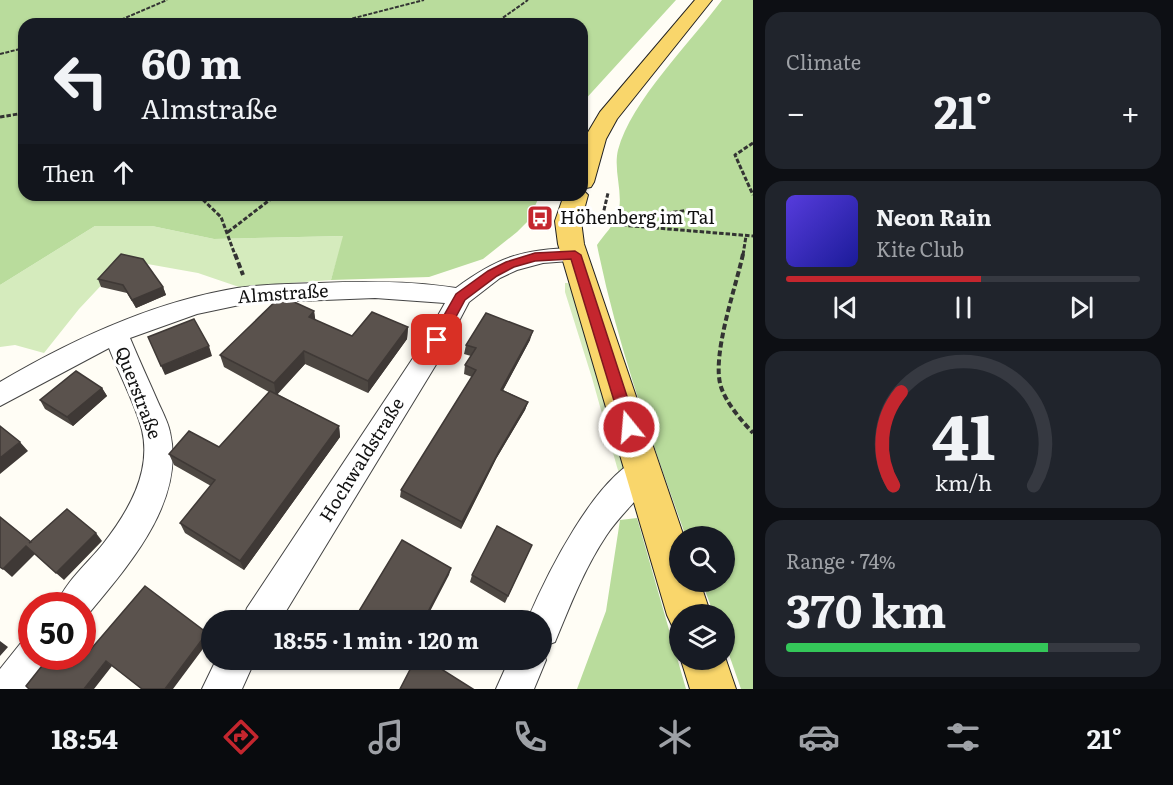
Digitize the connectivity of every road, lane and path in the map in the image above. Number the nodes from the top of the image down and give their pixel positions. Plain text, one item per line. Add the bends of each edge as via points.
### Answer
1 (167, 0) edge
2 (424, 0) edge
3 (528, 0) edge
4 (704, 0) edge
5 (125, 18) edge
6 (354, 18) edge
7 (502, 18) edge
8 (18, 50) edge
9 (0, 54) edge
10 (18, 114) edge
11 (0, 117) edge
12 (753, 143) edge
13 (588, 162) edge
14 (608, 193) dead end
15 (753, 195) edge
16 (204, 201) edge
17 (268, 201) edge
18 (575, 201) edge
19 (689, 210) dead end
20 (598, 223) junction
21 (228, 232) junction
22 (746, 236) junction
23 (753, 236) edge
24 (575, 255) junction
25 (251, 295) junction
26 (460, 297) junction
27 (116, 335) junction
28 (0, 394) edge
29 (753, 433) edge
30 (643, 470) junction
31 (85, 592) edge
32 (686, 604) edge
33 (267, 610) edge
34 (550, 610) edge
35 (23, 670) edge
36 (231, 670) edge
37 (524, 670) edge
38 (707, 670) edge
39 (8, 689) edge
40 (221, 689) edge
41 (515, 689) edge
42 (713, 689) edge

1 - 5 path
2 - 6 path
3 - 7 path
4 - 13 main road via 608,117
8 - 9 path
10 - 11 path
12 - 15 path via 735,155
14 - 20 path
16 - 21 path via 221,217
17 - 21 path
18 - 24 main road via 568,221
19 - 20 path
20 - 22 path
21 - 25 path
22 - 23 path
22 - 29 path via 745,254 719,354 720,385
24 - 26 street via 543,256 510,264
24 - 30 main road
25 - 26 street, Almstraße via 393,290
25 - 27 street, Almstraße via 199,305
26 - 33 street, Hochwaldstraße via 428,356
27 - 28 street, Almstraße
27 - 31 street, Querstraße via 156,430 158,463 142,516
30 - 32 main road
30 - 34 street via 605,509 579,546
35 - 39 street
36 - 40 street
37 - 41 street
38 - 42 main road

